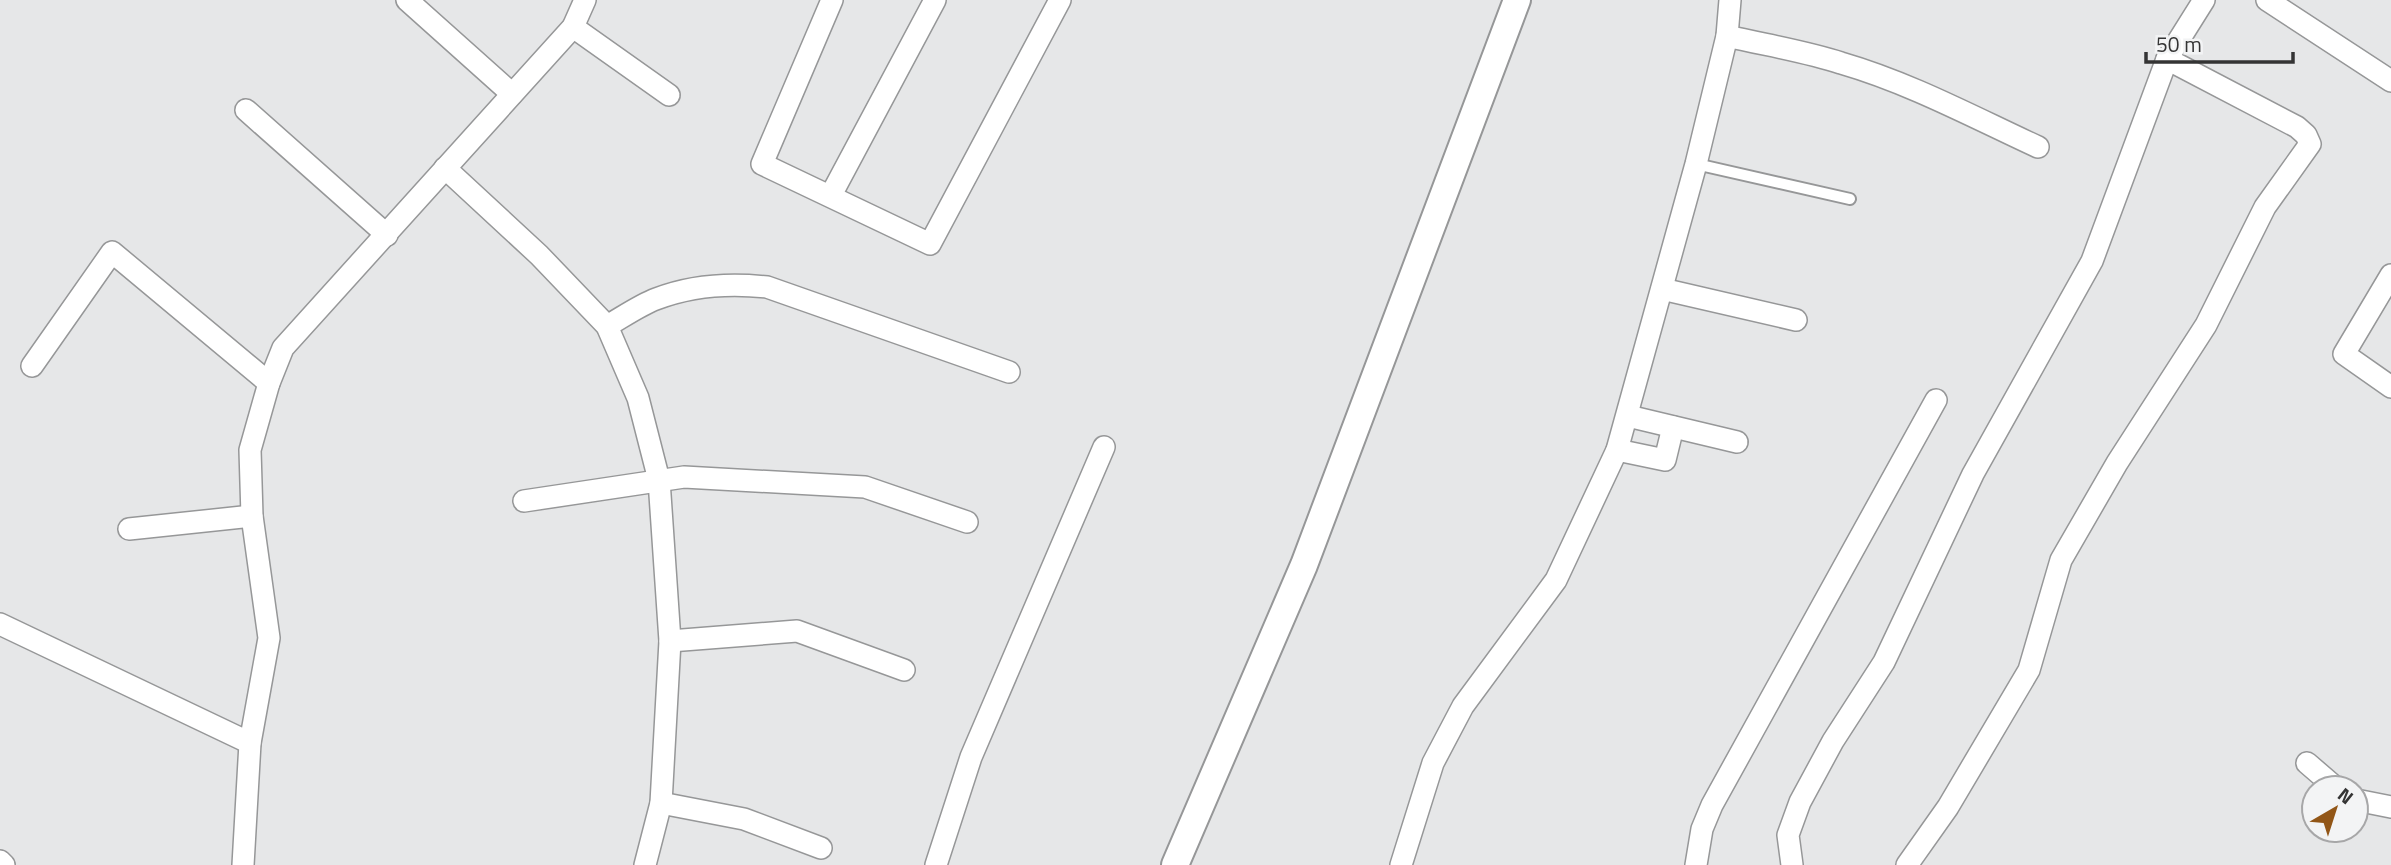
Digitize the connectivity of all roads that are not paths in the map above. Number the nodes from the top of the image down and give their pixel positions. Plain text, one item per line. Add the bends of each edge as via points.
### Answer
1 (407, 0) edge
2 (585, 0) edge
3 (832, 0) edge
4 (935, 0) edge
5 (1060, 0) edge
6 (1517, 0) edge
7 (1730, 0) edge
8 (2204, 0) edge
9 (2267, 0) edge
10 (573, 27) junction
11 (1727, 36) junction
12 (2167, 59) junction
13 (2391, 81) edge
14 (512, 94) junction
15 (669, 95) dead end
16 (246, 110) dead end
17 (2038, 147) dead end
18 (1696, 164) junction
19 (445, 168) junction
20 (831, 195) junction
21 (1850, 199) dead end
22 (387, 235) junction
23 (2391, 275) edge
24 (1662, 289) junction
25 (1796, 320) dead end
26 (607, 326) junction
27 (32, 366) dead end
28 (1009, 372) dead end
29 (269, 383) junction
30 (2391, 387) edge
31 (1936, 400) dead end
32 (1628, 416) junction
33 (1673, 427) junction
34 (1737, 442) dead end
35 (1104, 447) dead end
36 (1617, 450) junction
37 (659, 480) junction
38 (524, 501) dead end
39 (252, 516) junction
40 (967, 522) dead end
41 (129, 529) dead end
42 (0, 624) edge
43 (670, 641) junction
44 (904, 670) dead end
45 (250, 743) junction
46 (2306, 762) dead end
47 (2320, 774) edge
48 (661, 803) junction
49 (2370, 803) edge
50 (2391, 807) edge
51 (821, 848) dead end
52 (0, 862) edge
53 (4, 865) edge
54 (243, 865) edge
55 (645, 865) edge
56 (936, 865) edge
57 (1175, 865) edge
58 (1401, 865) edge
59 (1696, 865) edge
60 (1792, 865) edge
61 (1907, 865) edge

1 - 14 street
2 - 10 street
3 - 20 street via 762,164
4 - 20 street
5 - 20 street via 930,244
6 - 57 street via 1304,565
7 - 11 street
8 - 12 street
9 - 13 street
10 - 14 street
10 - 15 street
11 - 17 street via 1872,73
11 - 18 street
12 - 60 street via 2092,261 1973,474 1884,662 1800,802 1788,835
12 - 61 street via 2297,127 2310,144 2266,207 2206,325 2061,560 2029,670 1948,807
14 - 19 street
16 - 22 street
18 - 21 lane
18 - 24 street
19 - 22 street
19 - 26 street
22 - 29 street via 283,348
23 - 30 street via 2344,354
24 - 25 street
24 - 32 street
26 - 28 street via 656,299 691,290 731,283 766,287
26 - 37 street via 638,398
27 - 29 street via 112,252
29 - 39 street via 250,450
31 - 59 street via 1712,805
32 - 33 street
32 - 36 street
33 - 34 street
33 - 36 street via 1665,460
35 - 56 street via 971,757
36 - 58 street via 1556,580 1463,706 1433,763
37 - 38 street
37 - 40 street via 684,477 865,487
37 - 43 street
39 - 41 street
39 - 45 street via 269,638
42 - 45 street
43 - 44 street via 797,631
43 - 48 street
45 - 54 street
46 - 47 street
48 - 51 street via 744,819
48 - 55 street
49 - 50 street
52 - 53 street

